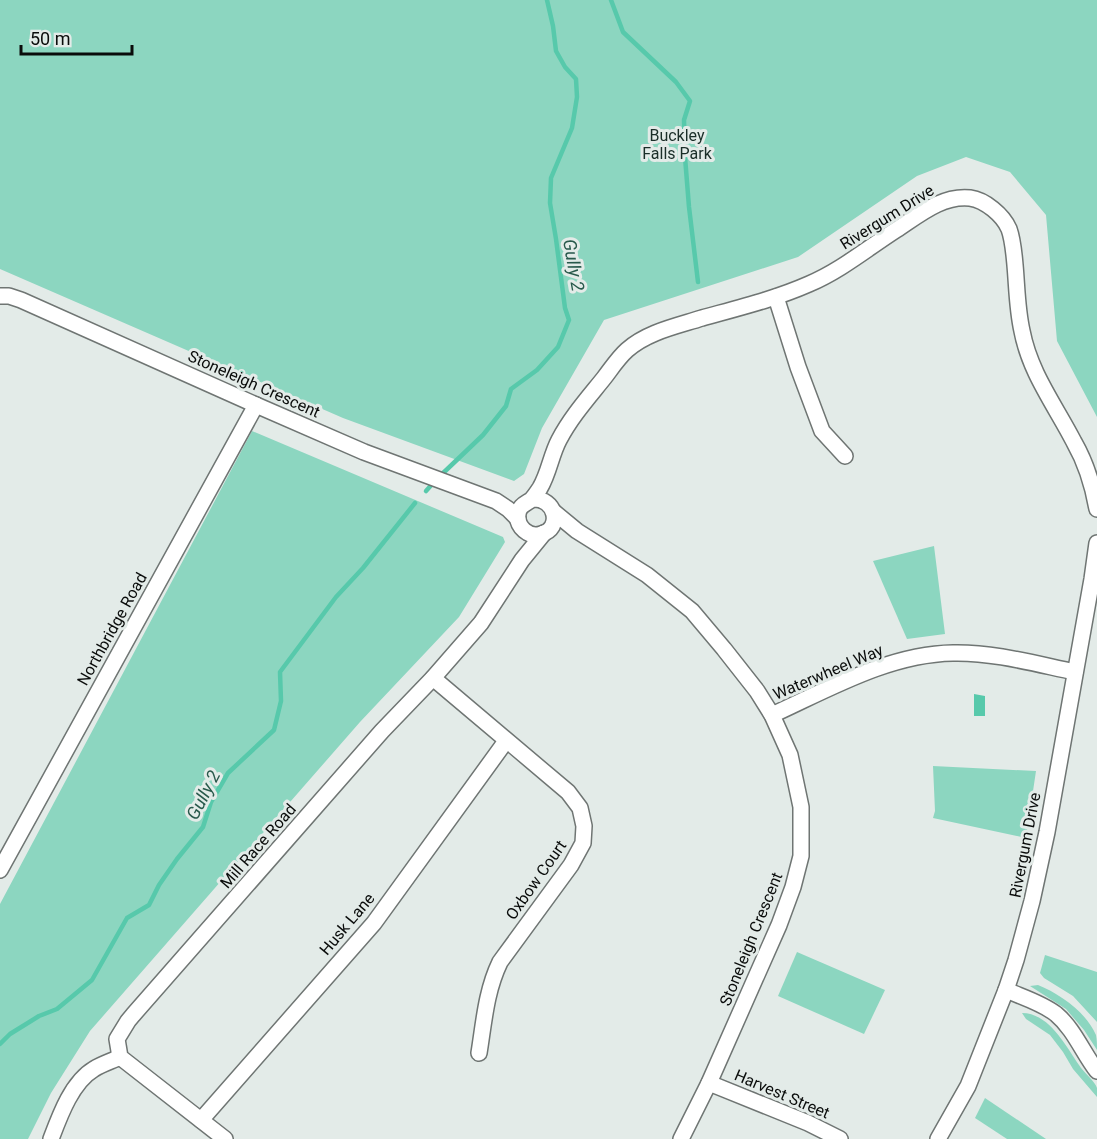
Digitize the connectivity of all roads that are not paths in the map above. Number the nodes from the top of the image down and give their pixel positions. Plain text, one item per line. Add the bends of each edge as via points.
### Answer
1 (0, 296) edge
2 (776, 297) junction
3 (256, 405) junction
4 (845, 456) dead end
5 (551, 461) junction
6 (530, 500) junction
7 (496, 501) junction
8 (551, 508) junction
9 (1097, 510) edge
10 (520, 524) junction
11 (546, 532) junction
12 (588, 538) junction
13 (1097, 543) edge
14 (522, 560) junction
15 (1075, 672) junction
16 (433, 678) junction
17 (772, 715) junction
18 (506, 741) junction
19 (0, 870) edge
20 (1006, 990) junction
21 (479, 1053) dead end
22 (120, 1057) junction
23 (1097, 1071) edge
24 (709, 1083) junction
25 (201, 1120) junction
26 (51, 1139) edge
27 (225, 1139) edge
28 (681, 1139) edge
29 (840, 1139) edge
30 (938, 1139) edge

1 - 3 street, Stoneleigh Crescent via 21,300
2 - 4 street via 822,431
2 - 5 street, Rivergum Drive via 640,340 626,351 570,420
2 - 9 street, Rivergum Drive via 835,271 930,207 948,200 972,198 984,203 1009,230 1022,332 1036,375 1076,444 1094,488
3 - 7 street, Stoneleigh Crescent via 364,452
3 - 19 street, Northbridge Road
5 - 6 street, Rivergum Drive via 541,486
5 - 8 street, Rivergum Drive
6 - 7 street, Stoneleigh Crescent
6 - 8 street, Stoneleigh Crescent via 542,500
6 - 10 street via 520,509
7 - 10 street, Stoneleigh Crescent
8 - 11 street via 554,521
8 - 12 street, Stoneleigh Crescent
10 - 11 street, Stoneleigh Crescent via 534,535
10 - 14 street
11 - 12 street, Stoneleigh Crescent via 577,533
11 - 14 street, Mill Race Road
12 - 17 street, Stoneleigh Crescent via 647,574 692,611
13 - 15 street, Rivergum Drive
14 - 16 street, Mill Race Road via 481,623
15 - 17 street, Waterwheel Way via 986,655 935,654 882,666
15 - 20 street, Rivergum Drive via 1047,832
16 - 18 street, Oxbow Court
16 - 22 street, Mill Race Road via 128,1022 117,1039
17 - 24 street, Stoneleigh Crescent via 790,755 801,807 801,856 779,925
18 - 21 street, Oxbow Court via 568,792 579,808 584,835 571,865 500,962 487,1000
18 - 25 street, Husk Lane via 374,923
20 - 23 street via 1057,1014
20 - 30 street, Rivergum Drive via 968,1086
22 - 25 street
22 - 26 street via 94,1069 79,1082
24 - 28 street, Stoneleigh Crescent
24 - 29 street, Harvest Street
25 - 27 street

